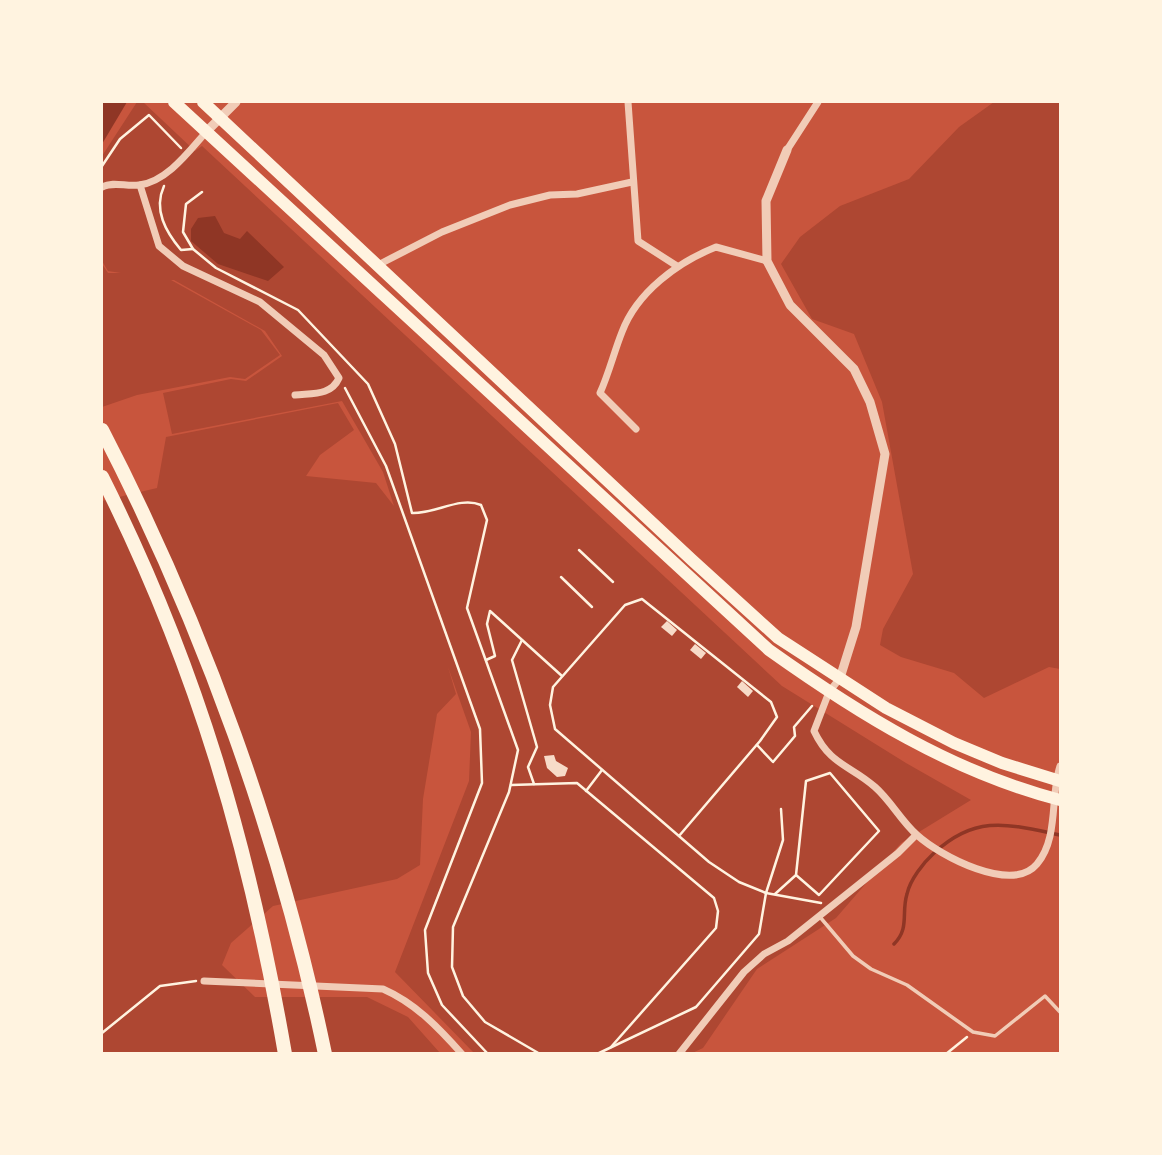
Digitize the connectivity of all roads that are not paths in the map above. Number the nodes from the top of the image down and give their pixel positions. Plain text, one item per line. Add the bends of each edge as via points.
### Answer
1 (174, 102) edge
2 (203, 102) edge
3 (236, 102) edge
4 (628, 102) edge
5 (818, 102) edge
6 (220, 117) junction
7 (207, 131) junction
8 (787, 150) joint
9 (632, 182) junction
10 (140, 185) junction
11 (102, 187) edge
12 (767, 261) junction
13 (378, 265) junction
14 (677, 267) junction
15 (295, 395) dead end
16 (636, 429) dead end
17 (102, 430) edge
18 (102, 477) edge
19 (840, 678) junction
20 (828, 692) junction
21 (1060, 766) edge
22 (1058, 780) edge
23 (1058, 799) edge
24 (916, 835) junction
25 (819, 916) junction
26 (204, 981) road end
27 (1060, 1012) edge
28 (285, 1054) edge
29 (325, 1054) edge
30 (461, 1054) edge
31 (679, 1054) edge

1 - 7 main road
2 - 6 main road
3 - 6 street
4 - 9 street
5 - 8 street
6 - 7 street
6 - 13 main road
7 - 10 street via 158,178
7 - 20 main road via 769,650
8 - 12 street via 766,201
9 - 13 street via 510,205 442,232
9 - 14 street via 638,241
10 - 11 street
10 - 15 street via 159,246 184,266 260,302 324,355 339,378 326,392
12 - 14 street via 716,247
12 - 19 street via 790,305 854,369 883,445 856,627
13 - 19 main road via 778,638
14 - 16 street via 635,306 600,393
17 - 29 highway via 149,521 232,729 301,955
18 - 28 highway via 159,598 228,793 267,951
19 - 20 street
19 - 22 main road via 954,743
20 - 23 main road via 939,757
20 - 24 street via 814,731 822,749 873,786
21 - 22 street
22 - 23 street
23 - 24 street via 1037,864 1021,876 990,873 964,863
24 - 25 street
25 - 27 lane via 853,956 907,985 973,1032 995,1036 1045,996
25 - 31 street via 744,972
26 - 30 street via 383,989 400,996 434,1023

